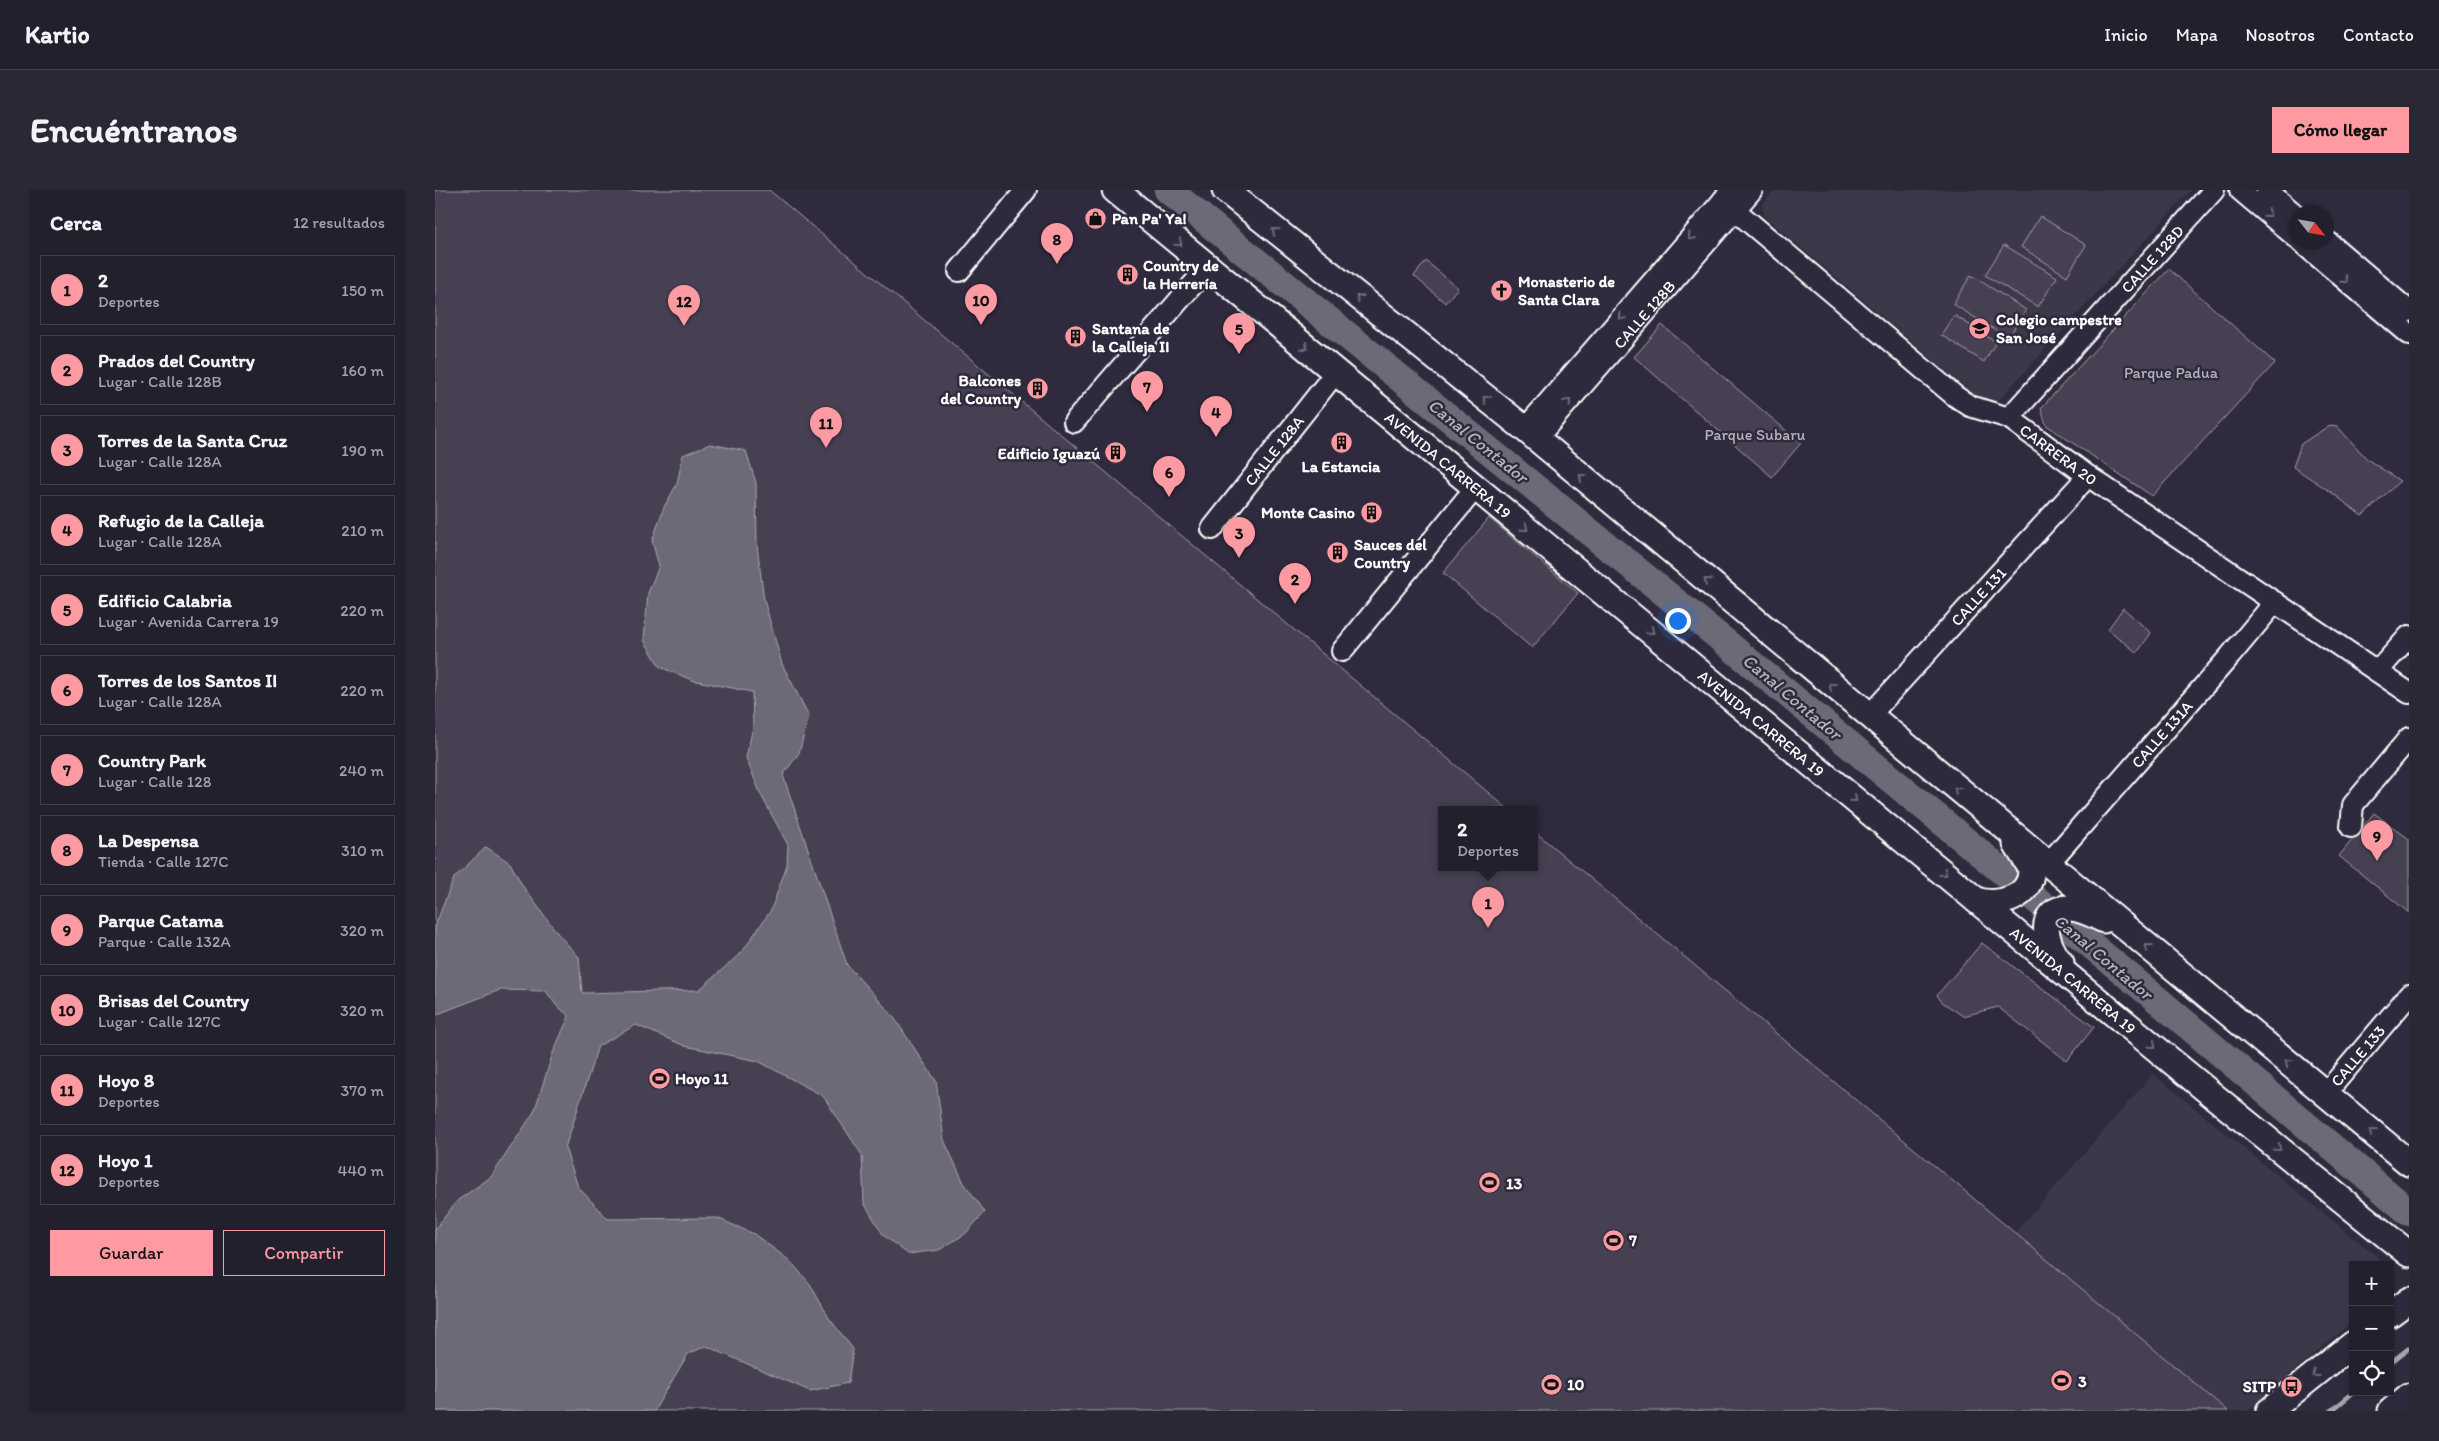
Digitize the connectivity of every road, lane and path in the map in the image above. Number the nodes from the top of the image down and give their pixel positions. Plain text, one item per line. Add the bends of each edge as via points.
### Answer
1 (1026, 190) edge
2 (1115, 190) edge
3 (1225, 190) edge
4 (1752, 190) edge
5 (2214, 190) edge
6 (2240, 190) edge
7 (2267, 190) edge
8 (1730, 200) edge
9 (2289, 209) edge
10 (2289, 231) edge
11 (2334, 248) edge
12 (2310, 250) edge
13 (1208, 267) junction
14 (959, 271) dead end
15 (2409, 311) edge
16 (2409, 334) edge
17 (1336, 372) junction
18 (2009, 418) junction
19 (1074, 422) dead end
20 (1530, 434) junction
21 (2088, 476) junction
22 (1475, 487) junction
23 (1212, 529) dead end
24 (2275, 602) junction
25 (2409, 636) edge
26 (1342, 651) dead end
27 (2378, 671) junction
28 (2409, 693) edge
29 (1869, 716) junction
30 (2409, 738) edge
31 (2351, 827) dead end
32 (2039, 868) junction
33 (1988, 901) junction
34 (2127, 930) junction
35 (2086, 991) junction
36 (2409, 995) edge
37 (2326, 1093) junction
38 (2409, 1163) edge
39 (2409, 1254) edge
40 (2409, 1300) edge
41 (2394, 1311) edge
42 (2349, 1347) edge
43 (2409, 1396) edge
44 (2269, 1411) edge
45 (2391, 1411) edge

1 - 14 street
2 -> 13 main road, AVENIDA CARRERA 19
20 -> 3 main road
4 - 8 street, CALLE 128B
5 - 18 street, CALLE 128D
6 -> 10 street
7 - 9 street
8 - 18 street, CARRERA 20 via 1955,396 1970,406
8 - 20 street, CALLE 128B
11 - 15 street
12 -> 16 street
13 -> 17 main road, AVENIDA CARRERA 19
13 - 19 street
17 - 22 main road, AVENIDA CARRERA 19
17 - 23 street, CALLE 128A
18 - 21 street, CARRERA 20
29 -> 20 main road
21 - 24 street, CARRERA 20
21 - 29 street, CALLE 131
22 - 26 street
22 -> 33 main road, AVENIDA CARRERA 19
24 - 27 street, CARRERA 20
24 - 32 street, CALLE 131A
25 - 27 street
27 - 28 street, CARRERA 20
32 -> 29 main road via 1994,821
30 - 31 street via 2353,805
32 - 33 main road via 2017,896
32 - 34 main road
33 - 35 main road, AVENIDA CARRERA 19
34 - 35 main road via 2073,908 2058,911 2052,916 2045,929 2048,944
37 -> 34 main road
35 -> 39 main road, AVENIDA CARRERA 19
36 - 37 street, CALLE 133
38 -> 37 main road
40 - 41 main road
42 -> 44 main road
43 - 45 main road

